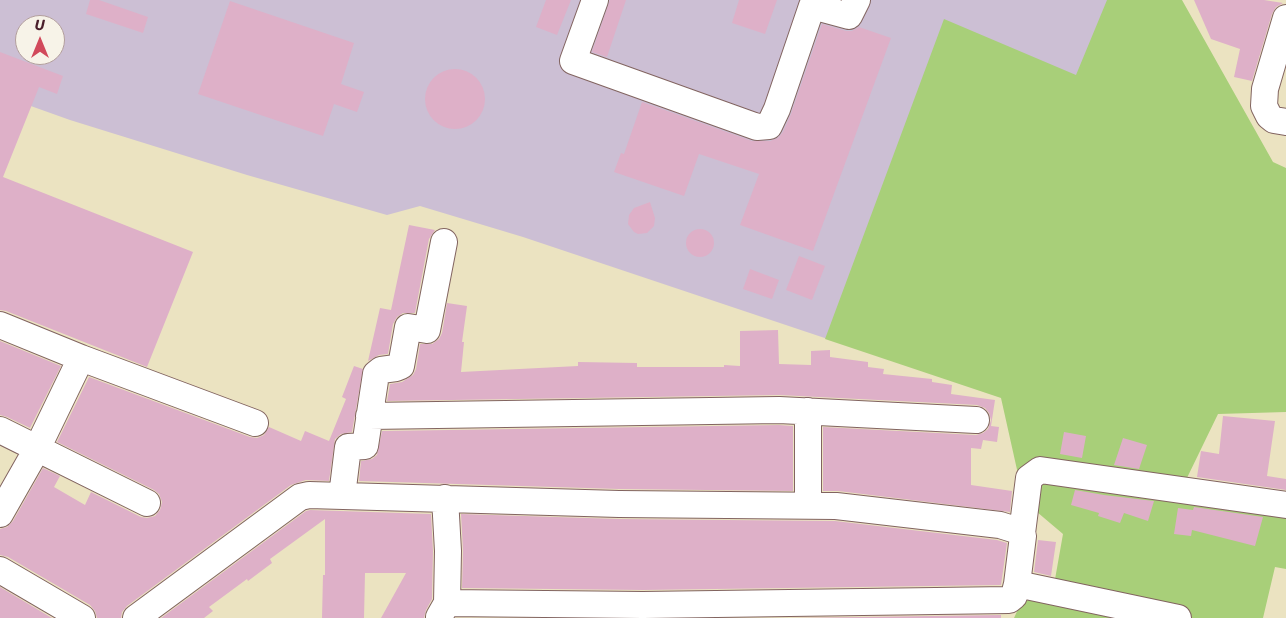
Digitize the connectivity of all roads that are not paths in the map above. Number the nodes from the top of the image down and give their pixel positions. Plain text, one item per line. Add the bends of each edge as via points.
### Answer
1 (595, 0) edge
2 (857, 0) edge
3 (1286, 18) edge
4 (1286, 122) edge
5 (444, 242) dead end
6 (0, 325) edge
7 (81, 358) junction
8 (808, 411) junction
9 (369, 416) junction
10 (976, 420) dead end
11 (254, 423) dead end
12 (0, 430) edge
13 (37, 449) junction
14 (342, 496) junction
15 (445, 498) junction
16 (147, 503) dead end
17 (808, 505) junction
18 (1286, 505) edge
19 (0, 514) edge
20 (1022, 533) junction
21 (0, 570) edge
22 (1017, 584) junction
23 (443, 611) edge
24 (82, 618) edge
25 (136, 618) edge
26 (1178, 618) edge

1 - 2 street via 573,62 757,127 769,126 777,109 812,6 849,16
3 - 4 street via 1265,89 1264,106 1274,120
5 - 9 street via 427,330 408,327 400,366 376,374
6 - 7 street
7 - 11 street
7 - 13 street
8 - 9 street
8 - 10 street
8 - 17 street
9 - 14 street via 364,446 348,447
12 - 13 street
13 - 16 street
13 - 19 street
14 - 15 street
14 - 25 street via 300,497
15 - 17 street via 619,504
15 - 23 street via 448,552
17 - 20 street via 1000,525
18 - 20 street via 1040,470 1029,478
20 - 22 street
21 - 24 street
22 - 23 street via 1014,596 1009,600 989,601
22 - 26 street

